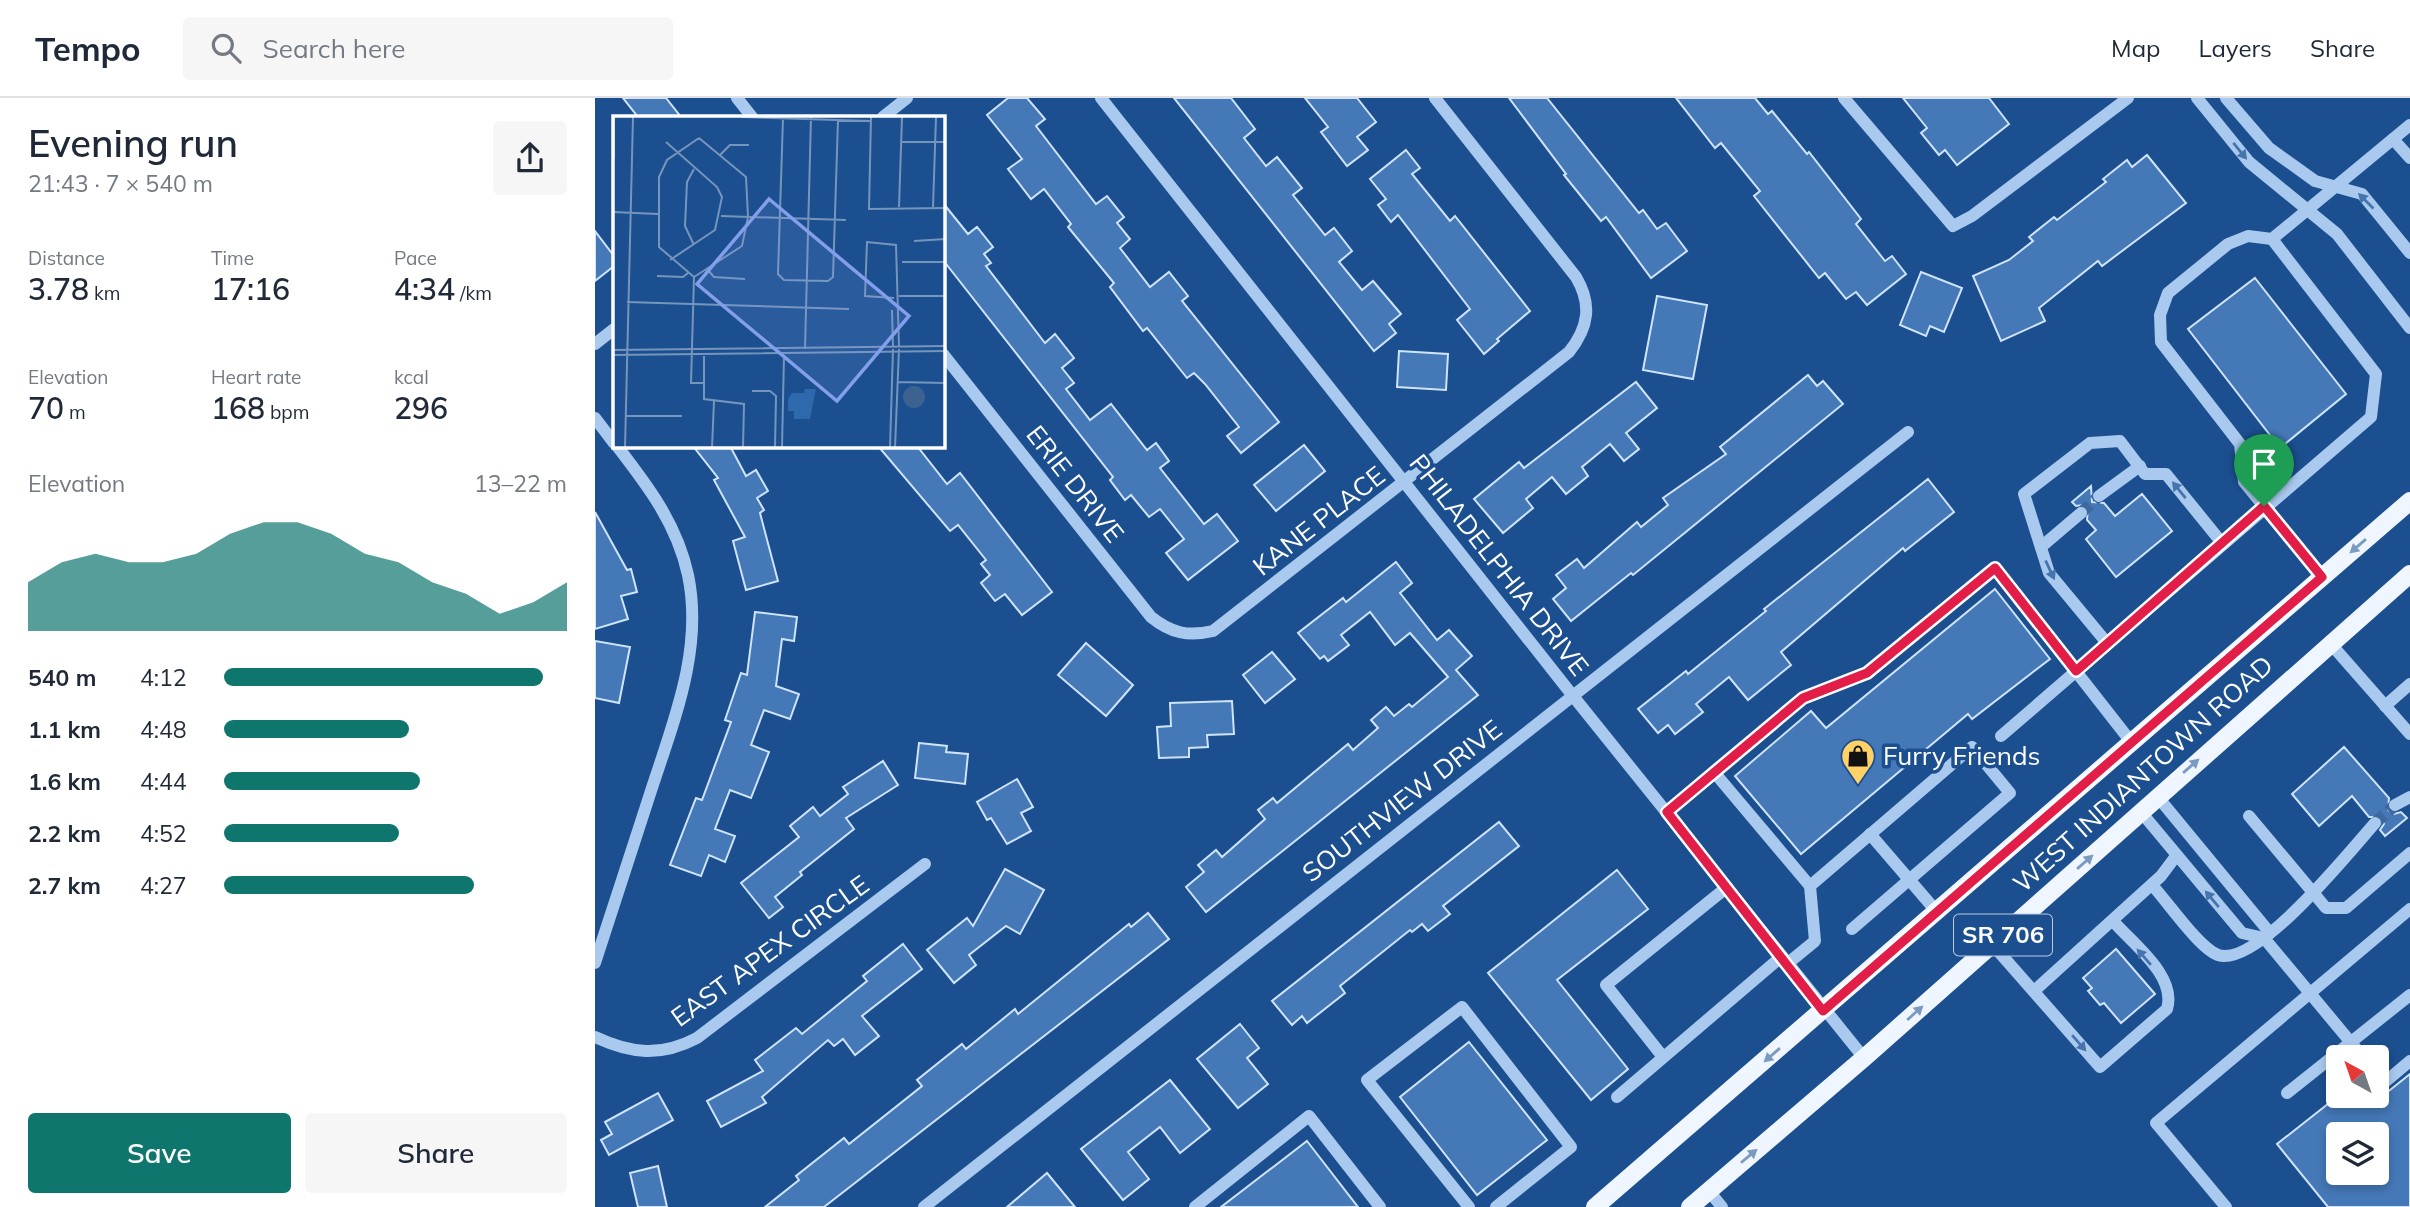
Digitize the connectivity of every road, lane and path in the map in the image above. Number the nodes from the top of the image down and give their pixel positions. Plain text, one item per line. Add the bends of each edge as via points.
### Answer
1 (737, 98) edge
2 (907, 98) edge
3 (1101, 98) edge
4 (1435, 98) edge
5 (1844, 98) edge
6 (2128, 98) edge
7 (2197, 98) edge
8 (2226, 98) edge
9 (751, 116) edge
10 (884, 116) edge
11 (2410, 125) edge
12 (2393, 139) junction
13 (2410, 158) edge
14 (2336, 186) junction
15 (2308, 209) junction
16 (2272, 239) junction
17 (2410, 253) edge
18 (2410, 328) edge
19 (613, 330) edge
20 (595, 344) edge
21 (945, 357) edge
22 (595, 418) edge
23 (1908, 432) dead end
24 (613, 442) edge
25 (617, 448) edge
26 (2140, 467) junction
27 (1404, 482) junction
28 (2099, 496) tunnel mouth
29 (2410, 501) edge
30 (2264, 506) junction
31 (2081, 513) tunnel mouth
32 (2223, 543) junction
33 (2041, 547) junction
34 (2410, 574) edge
35 (2322, 577) junction
36 (1180, 634) joint
37 (2107, 643) junction
38 (2330, 643) junction
39 (2076, 671) junction
40 (2410, 684) edge
41 (1573, 696) junction
42 (2385, 706) junction
43 (2410, 734) edge
44 (2001, 736) dead end
45 (2132, 743) junction
46 (1714, 772) junction
47 (2157, 796) junction
48 (2410, 797) edge
49 (2395, 805) tunnel mouth
50 (1667, 812) junction
51 (2141, 812) junction
52 (2249, 816) dead end
53 (2375, 823) tunnel mouth
54 (1870, 834) junction
55 (2410, 853) edge
56 (2176, 856) junction
57 (925, 864) dead end
58 (1910, 880) junction
59 (2152, 885) junction
60 (1810, 886) junction
61 (1726, 888) junction
62 (2313, 893) junction
63 (2410, 909) edge
64 (1937, 912) junction
65 (2113, 921) junction
66 (1852, 929) dead end
67 (2267, 935) junction
68 (1992, 944) junction
69 (1784, 960) junction
70 (595, 963) edge
71 (2034, 991) junction
72 (2309, 994) junction
73 (2410, 995) edge
74 (1823, 1011) junction
75 (595, 1037) edge
76 (2351, 1044) junction
77 (1663, 1057) junction
78 (1864, 1058) junction
79 (2410, 1061) edge
80 (2389, 1079) edge
81 (2287, 1093) dead end
82 (1617, 1097) dead end
83 (1709, 1191) junction
84 (2222, 1205) edge
85 (924, 1207) edge
86 (1195, 1207) edge
87 (1380, 1207) edge
88 (1469, 1207) edge
89 (1496, 1207) edge
90 (1595, 1207) edge
91 (1690, 1207) edge
92 (1722, 1207) edge

1 - 9 street
2 - 10 street
3 - 27 street, PHILADELPHIA DRIVE
4 - 27 street, KANE PLACE via 1576,277 1587,306 1586,323 1569,352
5 - 6 street via 1953,226
7 -> 15 street via 2249,163
8 - 14 street via 2269,148 2315,181
11 - 12 street
12 - 13 street
12 - 14 street
14 - 15 street
17 -> 14 street via 2362,194
15 - 16 street
15 - 18 street via 2337,234
16 - 30 street via 2376,374 2371,417
16 - 30 street via 2248,236 2228,244 2168,293 2160,315 2161,342 2240,444 2244,482
19 - 20 street
21 - 36 street, ERIE DRIVE via 1151,617
22 - 24 street
23 - 41 street, SOUTHVIEW DRIVE
25 - 70 street via 655,496 678,542 688,575 693,626 687,677
26 - 28 street
32 -> 26 street via 2166,474 2145,474
26 - 33 street via 2120,441 2090,443 2024,494
27 - 36 street, KANE PLACE via 1226,623 1197,635
27 - 41 street, PHILADELPHIA DRIVE
29 -> 35 main road, WEST INDIANTOWN ROAD / SR 706
30 - 32 street
30 - 35 street
31 - 33 street
32 - 37 street
33 -> 37 street via 2049,573
34 - 38 main road, WEST INDIANTOWN ROAD / SR 706
35 - 45 main road, WEST INDIANTOWN ROAD / SR 706
37 - 39 street
38 - 42 street
47 -> 38 main road, WEST INDIANTOWN ROAD / SR 706
39 - 44 street
39 - 45 street
39 - 46 street via 1995,568 1867,673 1803,698
40 - 42 street
41 - 50 street, PHILADELPHIA DRIVE
41 - 85 street, SOUTHVIEW DRIVE
42 - 43 street
45 - 64 main road, WEST INDIANTOWN ROAD / SR 706
46 - 50 street
46 - 60 street
47 - 51 main road, WEST INDIANTOWN ROAD / SR 706
47 - 67 street
48 - 49 street
50 - 61 street, PHILADELPHIA DRIVE
51 - 56 street
68 -> 51 main road, WEST INDIANTOWN ROAD / SR 706
52 - 62 street
53 - 62 street
54 - 58 street
54 - 58 street via 1972,747 2010,793
54 - 60 street
55 - 62 street via 2346,908 2326,908
56 - 59 street
67 -> 56 street via 2242,933
57 - 75 street, EAST APEX CIRCLE via 690,1042 650,1053 618,1048
58 - 64 street
58 - 66 street
59 - 65 street
59 - 67 street via 2217,955 2233,956
60 - 69 street via 1815,941
61 - 69 street, PHILADELPHIA DRIVE
61 - 77 street via 1606,985
62 - 67 street
63 - 72 street
64 - 74 main road, WEST INDIANTOWN ROAD / SR 706
65 - 71 street
71 -> 65 street via 2100,1067 2167,1009 2171,995 2166,981
67 - 72 street
68 - 71 street
78 -> 68 main road, WEST INDIANTOWN ROAD / SR 706
69 - 74 street, PHILADELPHIA DRIVE
69 - 77 street
72 - 76 street
72 - 84 street via 2156,1123
73 - 76 street
74 - 78 street, PHILADELPHIA DRIVE
74 -> 90 main road, WEST INDIANTOWN ROAD / SR 706
76 - 81 street
77 - 82 street
83 -> 78 main road, WEST INDIANTOWN ROAD / SR 706
79 - 80 street
83 - 91 main road, WEST INDIANTOWN ROAD / SR 706
83 - 92 street
86 - 87 street via 1309,1116
88 - 89 street via 1367,1080 1462,1007 1571,1146

